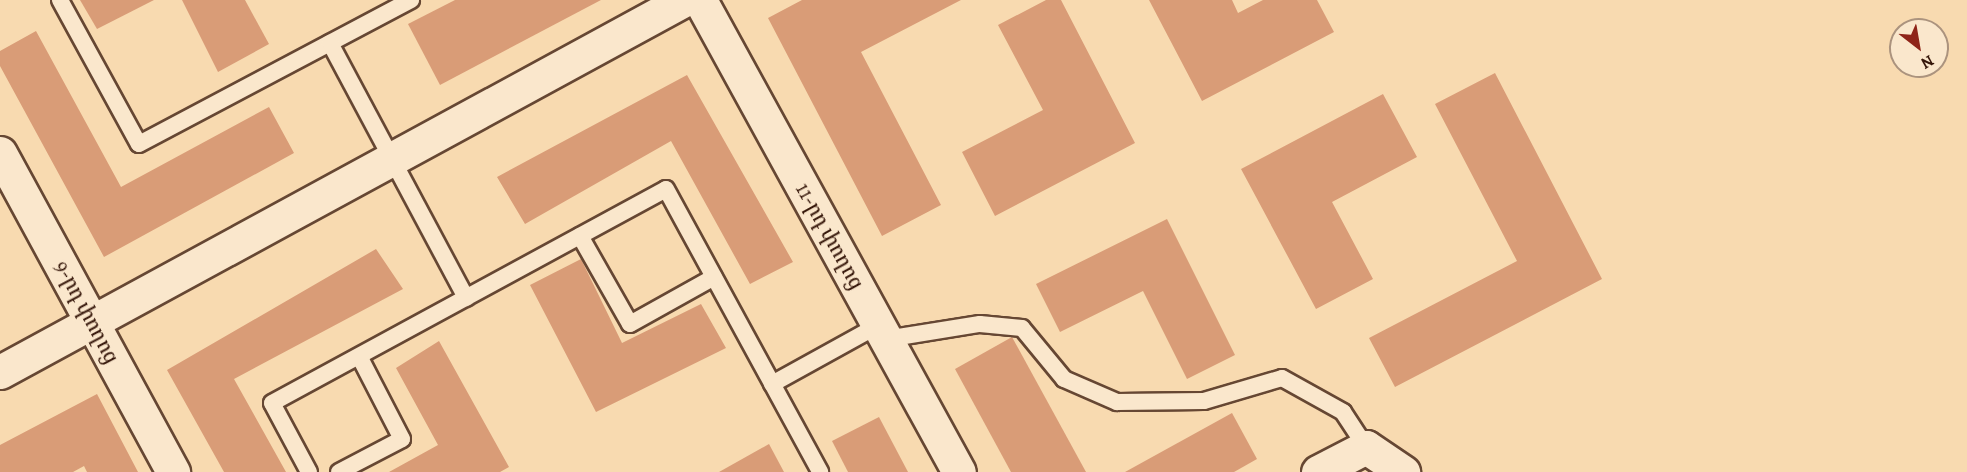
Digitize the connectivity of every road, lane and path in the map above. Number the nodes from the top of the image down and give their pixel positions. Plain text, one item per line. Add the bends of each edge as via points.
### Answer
1 (60, 0) edge
2 (411, 0) edge
3 (684, 0) edge
4 (700, 0) edge
5 (330, 43) junction
6 (0, 153) edge
7 (392, 159) junction
8 (580, 236) junction
9 (714, 277) junction
10 (466, 297) junction
11 (92, 322) junction
12 (882, 332) junction
13 (359, 356) junction
14 (0, 372) edge
15 (772, 384) junction
16 (1366, 447) junction
17 (173, 472) edge
18 (309, 472) edge
19 (339, 472) edge
20 (820, 472) edge
21 (959, 472) edge
22 (1318, 472) edge
23 (1403, 472) edge

1 - 5 lane via 139,144
2 - 5 lane
3 - 7 street
4 - 12 street, 11-րդ փողոց
5 - 7 lane
6 - 11 street, 9-րդ փողոց
7 - 10 lane
7 - 11 street
8 - 9 lane via 630,324
8 - 9 lane via 666,189
8 - 10 lane
9 - 15 lane
10 - 13 lane
11 - 14 street
11 - 17 street, 9-րդ փողոց
12 - 15 lane
12 - 16 lane via 980,324 1022,328 1064,379 1117,402 1204,401 1282,378 1343,412
12 - 21 street, 11-րդ փողոց
13 - 18 lane via 272,403
13 - 19 lane via 402,439
15 - 20 lane
16 - 22 street
16 - 23 street

